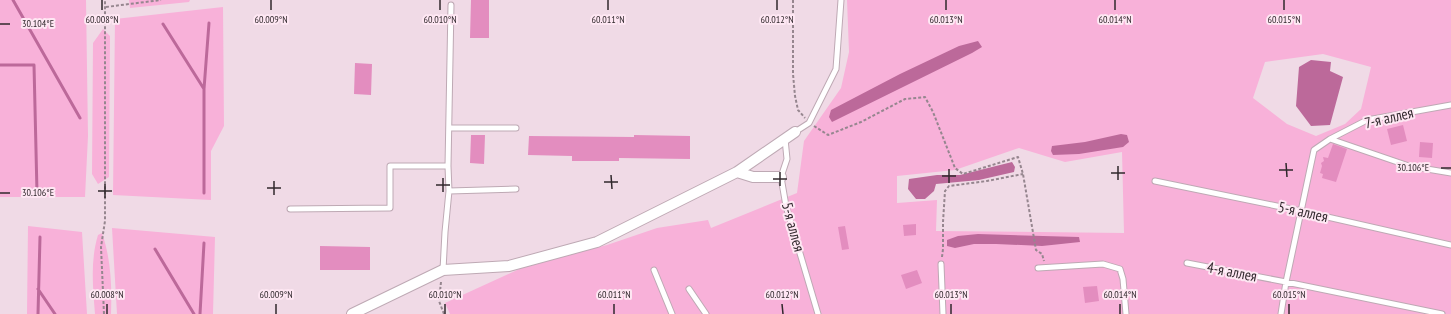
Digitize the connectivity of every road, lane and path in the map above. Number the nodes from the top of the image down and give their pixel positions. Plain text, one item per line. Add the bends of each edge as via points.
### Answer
1 (105, 0) edge
2 (161, 0) edge
3 (793, 0) edge
4 (841, 0) edge
5 (451, 5) dead end
6 (106, 7) junction
7 (1451, 105) edge
8 (809, 123) junction
9 (449, 128) junction
10 (516, 128) dead end
11 (795, 132) joint
12 (785, 139) junction
13 (1330, 139) junction
14 (448, 166) junction
15 (737, 172) junction
16 (1451, 173) edge
17 (1022, 174) junction
18 (781, 177) junction
19 (1155, 182) dead end
20 (516, 189) dead end
21 (449, 191) junction
22 (290, 209) dead end
23 (1300, 211) junction
24 (1451, 245) edge
25 (1187, 263) dead end
26 (941, 264) joint
27 (1038, 268) dead end
28 (1045, 268) junction
29 (442, 270) junction
30 (654, 270) dead end
31 (1286, 282) junction
32 (690, 289) dead end
33 (104, 314) edge
34 (352, 314) edge
35 (444, 314) edge
36 (672, 314) edge
37 (706, 314) edge
38 (818, 314) edge
39 (943, 314) edge
40 (1126, 314) edge
41 (1281, 314) edge
42 (1442, 314) edge

1 - 6 path
2 - 6 path
3 - 8 path via 795,96 798,110
4 - 8 lane via 836,69
5 - 9 lane
6 - 33 path via 105,221 101,246
7 - 13 lane, 7-я аллея via 1367,120
8 - 11 lane
8 - 17 path via 828,135 861,122 905,99 925,98 955,168 963,174 1018,157
9 - 10 lane
9 - 14 lane
11 - 12 street
12 - 15 street
12 - 18 lane, 5-я аллея via 787,159
13 - 16 lane via 1410,166
13 - 23 lane, 7-я аллея via 1314,150
14 - 21 lane
14 - 22 lane via 390,166 390,208
15 - 18 street via 753,177
15 - 29 street via 597,242 509,266
17 - 26 path via 950,186 945,191 944,249
17 - 28 path via 1036,250 1042,254
18 - 38 lane, 5-я аллея via 786,206
19 - 23 lane, 5-я аллея
20 - 21 lane
21 - 29 lane
23 - 24 lane, 5-я аллея
23 - 31 lane, 7-я аллея
25 - 31 lane, 4-я аллея
26 - 39 lane
27 - 28 lane
28 - 40 lane via 1103,264 1120,269
29 - 34 street
29 - 35 path via 439,301
30 - 36 lane
31 - 41 lane, 7-я аллея
31 - 42 lane, 4-я аллея
32 - 37 lane

